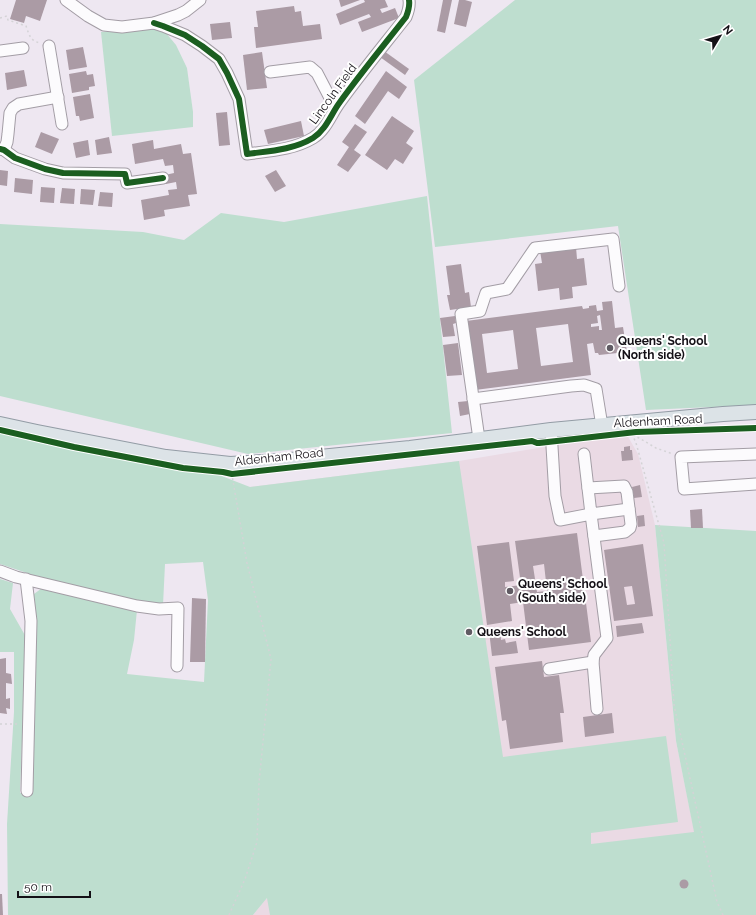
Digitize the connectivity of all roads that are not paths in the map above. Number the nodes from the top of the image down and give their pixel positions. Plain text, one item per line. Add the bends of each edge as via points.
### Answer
1 (66, 0) edge
2 (200, 0) edge
3 (409, 0) edge
4 (154, 22) junction
5 (49, 46) road end
6 (22, 48) dead end
7 (0, 51) edge
8 (270, 72) dead end
9 (58, 97) junction
10 (339, 102) junction
11 (62, 124) dead end
12 (2, 150) edge
13 (164, 178) dead end
14 (619, 286) dead end
15 (473, 398) junction
16 (756, 412) edge
17 (0, 424) edge
18 (602, 426) junction
19 (551, 430) junction
20 (479, 439) junction
21 (584, 454) dead end
22 (756, 454) edge
23 (756, 484) edge
24 (588, 488) junction
25 (629, 509) junction
26 (590, 514) junction
27 (594, 536) junction
28 (0, 571) edge
29 (26, 579) junction
30 (593, 662) junction
31 (177, 666) dead end
32 (549, 669) dead end
33 (597, 709) dead end
34 (27, 791) dead end

1 - 4 street via 104,25 122,27
2 - 4 street via 178,15
3 - 10 street, Lincoln Field via 406,17
4 - 10 street, Lincoln Field via 185,35 219,59 239,99 247,154 290,147 314,137 323,129
5 - 9 street
6 - 7 street
8 - 10 street via 310,67 317,73 329,96
9 - 11 street
9 - 12 street via 19,104 13,108 10,113 7,142
12 - 13 street via 15,158 63,173 125,174 127,183
14 - 15 street via 614,238 535,248 507,289 486,293 480,311 461,314
15 - 18 street via 584,385 596,389
15 - 20 street
16 - 18 main road, Aldenham Road
17 - 20 main road, Aldenham Road via 222,468
18 - 19 main road, Aldenham Road
19 - 20 main road, Aldenham Road
19 - 26 street via 560,520
21 - 24 street
22 - 23 street via 681,457 684,489
24 - 25 street via 624,486
24 - 26 street
25 - 26 street
25 - 27 street via 632,524 628,530
26 - 27 street
27 - 30 street via 607,638 594,654
28 - 29 street
29 - 31 street via 137,606 178,608
29 - 34 street via 31,621
30 - 32 street
30 - 33 street

